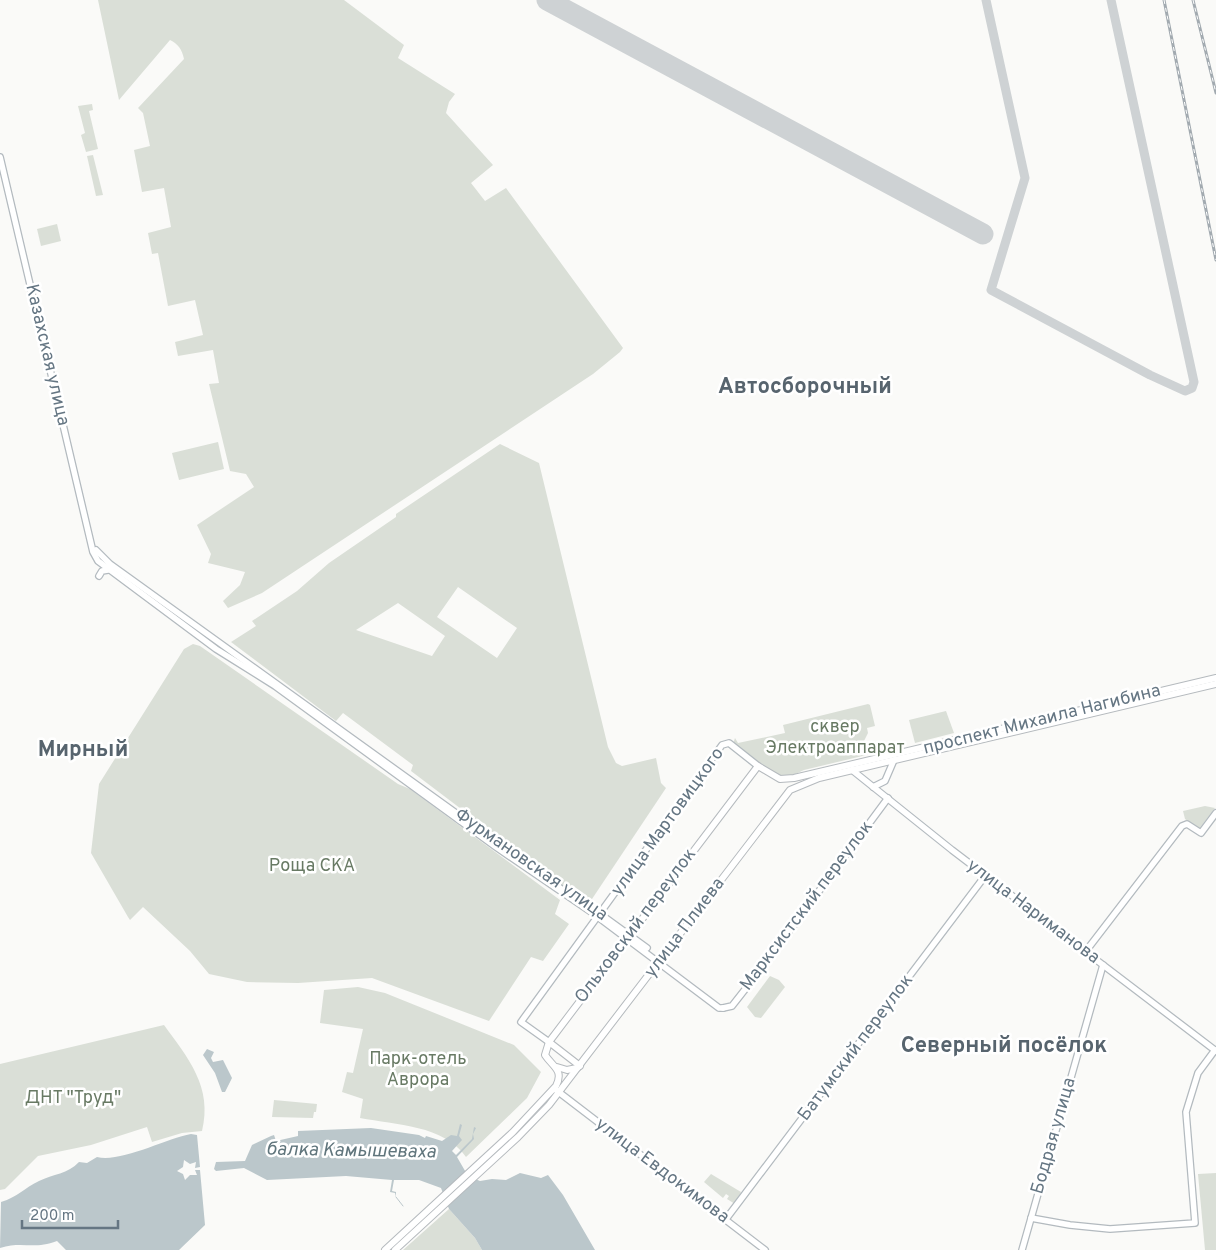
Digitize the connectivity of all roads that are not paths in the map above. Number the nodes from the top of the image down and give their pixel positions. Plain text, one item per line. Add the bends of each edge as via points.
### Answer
1 (0, 157) edge
2 (7, 188) junction
3 (0, 189) edge
4 (90, 533) junction
5 (109, 570) junction
6 (99, 576) dead end
7 (168, 604) junction
8 (163, 610) junction
9 (220, 642) junction
10 (216, 649) junction
11 (1216, 678) edge
12 (276, 684) junction
13 (1216, 684) edge
14 (894, 760) junction
15 (880, 761) junction
16 (758, 766) junction
17 (866, 767) junction
18 (852, 770) junction
19 (888, 770) junction
20 (864, 780) junction
21 (885, 781) junction
22 (873, 787) junction
23 (790, 790) joint
24 (888, 798) junction
25 (1216, 814) edge
26 (986, 876) junction
27 (599, 916) junction
28 (628, 936) junction
29 (1086, 951) junction
30 (660, 960) junction
31 (1103, 965) junction
32 (723, 1008) joint
33 (549, 1042) junction
34 (1215, 1050) edge
35 (557, 1067) junction
36 (579, 1067) junction
37 (556, 1089) junction
38 (424, 1218) junction
39 (1031, 1218) junction
40 (726, 1219) junction
41 (385, 1250) edge
42 (395, 1250) edge
43 (765, 1250) edge
44 (1022, 1250) edge

1 - 2 street, Казахская улица
2 - 3 street
2 - 4 street, Казахская улица
4 - 5 street, Казахская улица via 93,552
4 - 7 street via 101,558
5 - 6 street
5 - 8 street
7 - 8 street
7 - 9 street
8 - 10 street
9 - 10 street
9 - 12 street
10 - 12 street
11 - 15 main road, проспект Михаила Нагибина
12 - 27 street, Фурмановская улица via 496,847
13 - 14 main road, проспект Михаила Нагибина
14 - 15 main road, проспект Михаила Нагибина
14 - 19 street
15 - 16 main road, проспект Михаила Нагибина via 780,779
15 - 17 main road, проспект Михаила Нагибина
15 - 17 street
15 - 19 street
16 - 27 street, улица Мартовицкого via 726,742
16 - 28 main road, Ольховский переулок
17 - 18 main road, проспект Михаила Нагибина
17 - 20 street
18 - 20 street, улица Нариманова
18 - 23 main road, проспект Михаила Нагибина via 810,780
19 - 21 street
20 - 22 street, улица Нариманова
21 - 22 street
21 - 24 street
22 - 24 street, улица Нариманова
23 - 30 main road, улица Плиева
24 - 26 street, улица Нариманова
24 - 32 street, Марксистский переулок via 732,1006
25 - 29 street via 1201,833 1185,823
26 - 29 street, улица Нариманова
26 - 40 street, Батумский переулок
27 - 28 street, Фурмановская улица
27 - 33 street, улица Мартовицкого via 521,1022
28 - 30 street, Фурмановская улица
28 - 33 main road, Ольховский переулок
29 - 31 street, улица Нариманова
30 - 32 street, Фурмановская улица
30 - 36 main road, улица Плиева
31 - 34 street, улица Нариманова
31 - 39 street, Бодрая улица
33 - 35 main road via 545,1055
33 - 36 main road
34 - 39 street via 1198,1073 1186,1112 1196,1221 1192,1225 1110,1229
35 - 36 main road via 567,1070
35 - 37 main road via 560,1077
36 - 37 main road, улица Плиева
37 - 38 main road, улица Плиева
37 - 40 street, улица Евдокимова
38 - 41 main road
38 - 42 main road
39 - 44 street, Бодрая улица
40 - 43 street, улица Евдокимова

